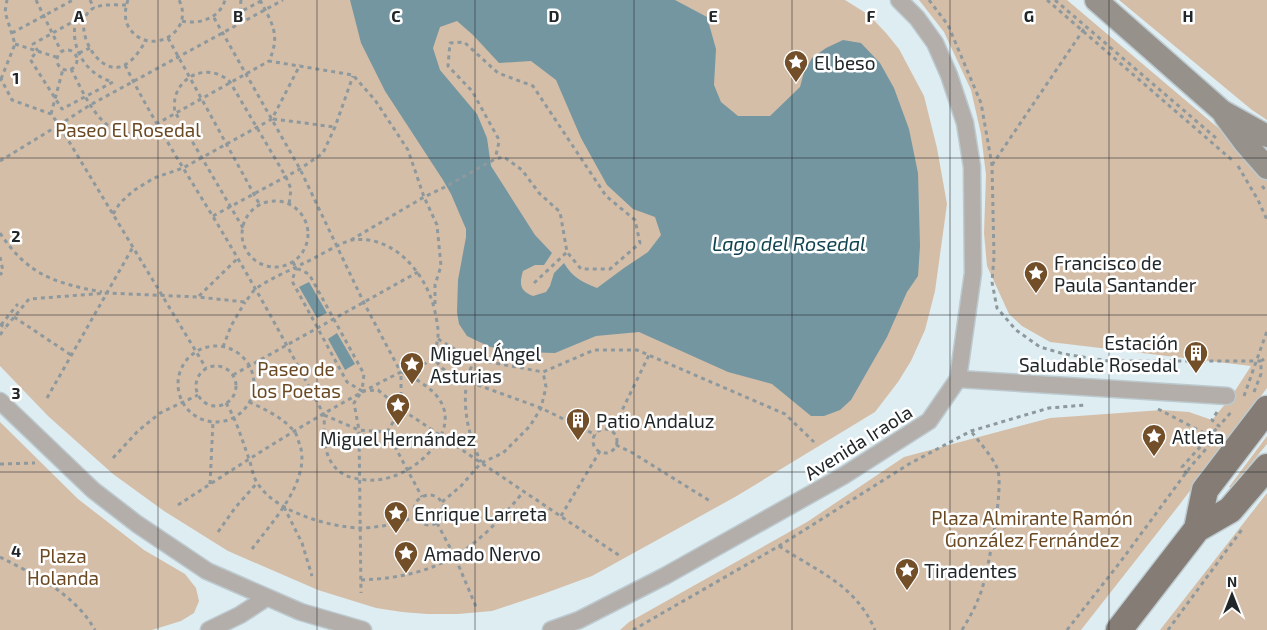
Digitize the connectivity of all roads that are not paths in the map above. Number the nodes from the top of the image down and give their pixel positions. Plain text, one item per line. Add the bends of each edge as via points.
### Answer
1 (899, 0) edge
2 (1096, 0) edge
3 (1222, 111) junction
4 (1267, 136) edge
5 (1264, 176) edge
6 (958, 379) junction
7 (1227, 396) dead end
8 (0, 401) edge
9 (1260, 401) edge
10 (1267, 466) edge
11 (1197, 530) junction
12 (266, 598) junction
13 (208, 630) edge
14 (363, 630) edge
15 (550, 630) edge
16 (1119, 630) edge

1 - 6 street via 935,43 949,75 965,123 972,167 973,273
2 - 3 main road
3 - 4 main road
3 - 5 main road
6 - 7 street
6 - 15 street, Avenida Iraola via 929,420 843,476 656,580 579,620
8 - 12 street via 93,490 137,524 207,571
9 - 11 main road via 1205,490
10 - 11 main road via 1230,510
11 - 16 main road
12 - 13 street
12 - 14 street

